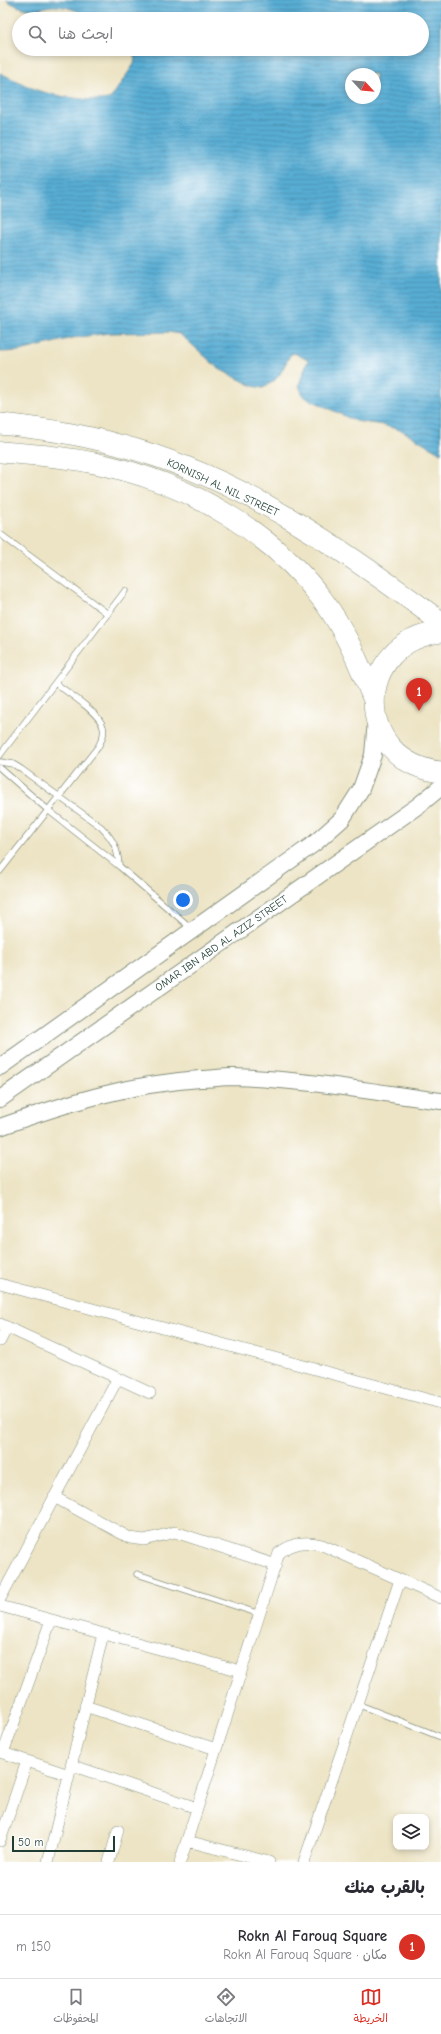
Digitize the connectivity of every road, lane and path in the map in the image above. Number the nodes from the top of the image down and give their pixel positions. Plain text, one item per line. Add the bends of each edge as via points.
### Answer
1 (0, 424) edge
2 (0, 452) edge
3 (0, 534) edge
4 (125, 591) dead end
5 (108, 614) junction
6 (441, 622) edge
7 (441, 632) edge
8 (55, 683) junction
9 (374, 698) junction
10 (376, 720) junction
11 (0, 755) edge
12 (0, 762) edge
13 (0, 768) edge
14 (441, 772) edge
15 (441, 787) edge
16 (59, 797) junction
17 (48, 810) junction
18 (119, 866) junction
19 (0, 871) edge
20 (193, 930) junction
21 (0, 1067) edge
22 (0, 1099) edge
23 (441, 1101) edge
24 (0, 1127) edge
25 (0, 1284) edge
26 (3, 1326) edge
27 (0, 1341) edge
28 (118, 1378) junction
29 (150, 1393) dead end
30 (441, 1403) edge
31 (54, 1497) junction
32 (276, 1565) junction
33 (137, 1574) dead end
34 (400, 1580) junction
35 (441, 1598) edge
36 (0, 1599) edge
37 (0, 1606) edge
38 (260, 1614) junction
39 (51, 1620) junction
40 (103, 1634) junction
41 (241, 1671) junction
42 (357, 1704) junction
43 (85, 1706) junction
44 (441, 1738) edge
45 (216, 1749) junction
46 (1, 1752) edge
47 (27, 1761) junction
48 (70, 1770) junction
49 (197, 1808) junction
50 (118, 1830) dead end
51 (0, 1840) edge
52 (187, 1841) junction
53 (48, 1862) edge
54 (109, 1862) edge
55 (180, 1862) edge
56 (269, 1862) edge
57 (304, 1862) edge

1 - 6 highway, KORNISH AL NIL STREET via 84,436 156,456 191,470 264,504 333,544
2 - 9 highway, KORNISH AL NIL STREET via 76,459 120,469 162,483 202,501 241,523 285,558 322,599 352,647
3 - 5 lane
4 - 5 lane
5 - 8 lane
7 - 9 highway via 419,636 400,647 381,670
8 - 11 lane
8 - 16 lane via 97,716 103,726 103,738 98,748
9 - 10 highway
10 - 14 highway via 383,737 394,752 409,764 427,771
10 - 20 main road via 373,755 361,789 342,819 315,843
12 - 16 lane via 13,764
13 - 17 lane
15 - 22 main road, OMAR IBN ABD AL AZIZ STREET
16 - 17 lane
16 - 18 lane via 112,838 118,851
17 - 18 lane
17 - 19 lane
18 - 20 lane
20 - 21 main road
23 - 24 main road via 308,1083 232,1077 170,1081 110,1092
25 - 30 street
26 - 27 street
26 - 28 street
28 - 29 street
28 - 31 street
31 - 32 street via 130,1538 144,1540 175,1532
31 - 36 street
32 - 34 street via 279,1553 289,1546 299,1542 311,1542
32 - 38 street
33 - 38 lane
34 - 35 street
34 - 42 street
37 - 39 street
38 - 41 street
39 - 40 street
39 - 46 street
40 - 41 street
40 - 43 street
41 - 45 street
42 - 44 lane
42 - 57 street
43 - 45 street
43 - 48 street
45 - 49 street
46 - 47 street
47 - 48 street
47 - 51 street
48 - 49 street
48 - 53 street
49 - 52 street
50 - 54 street
52 - 55 street
52 - 56 street

